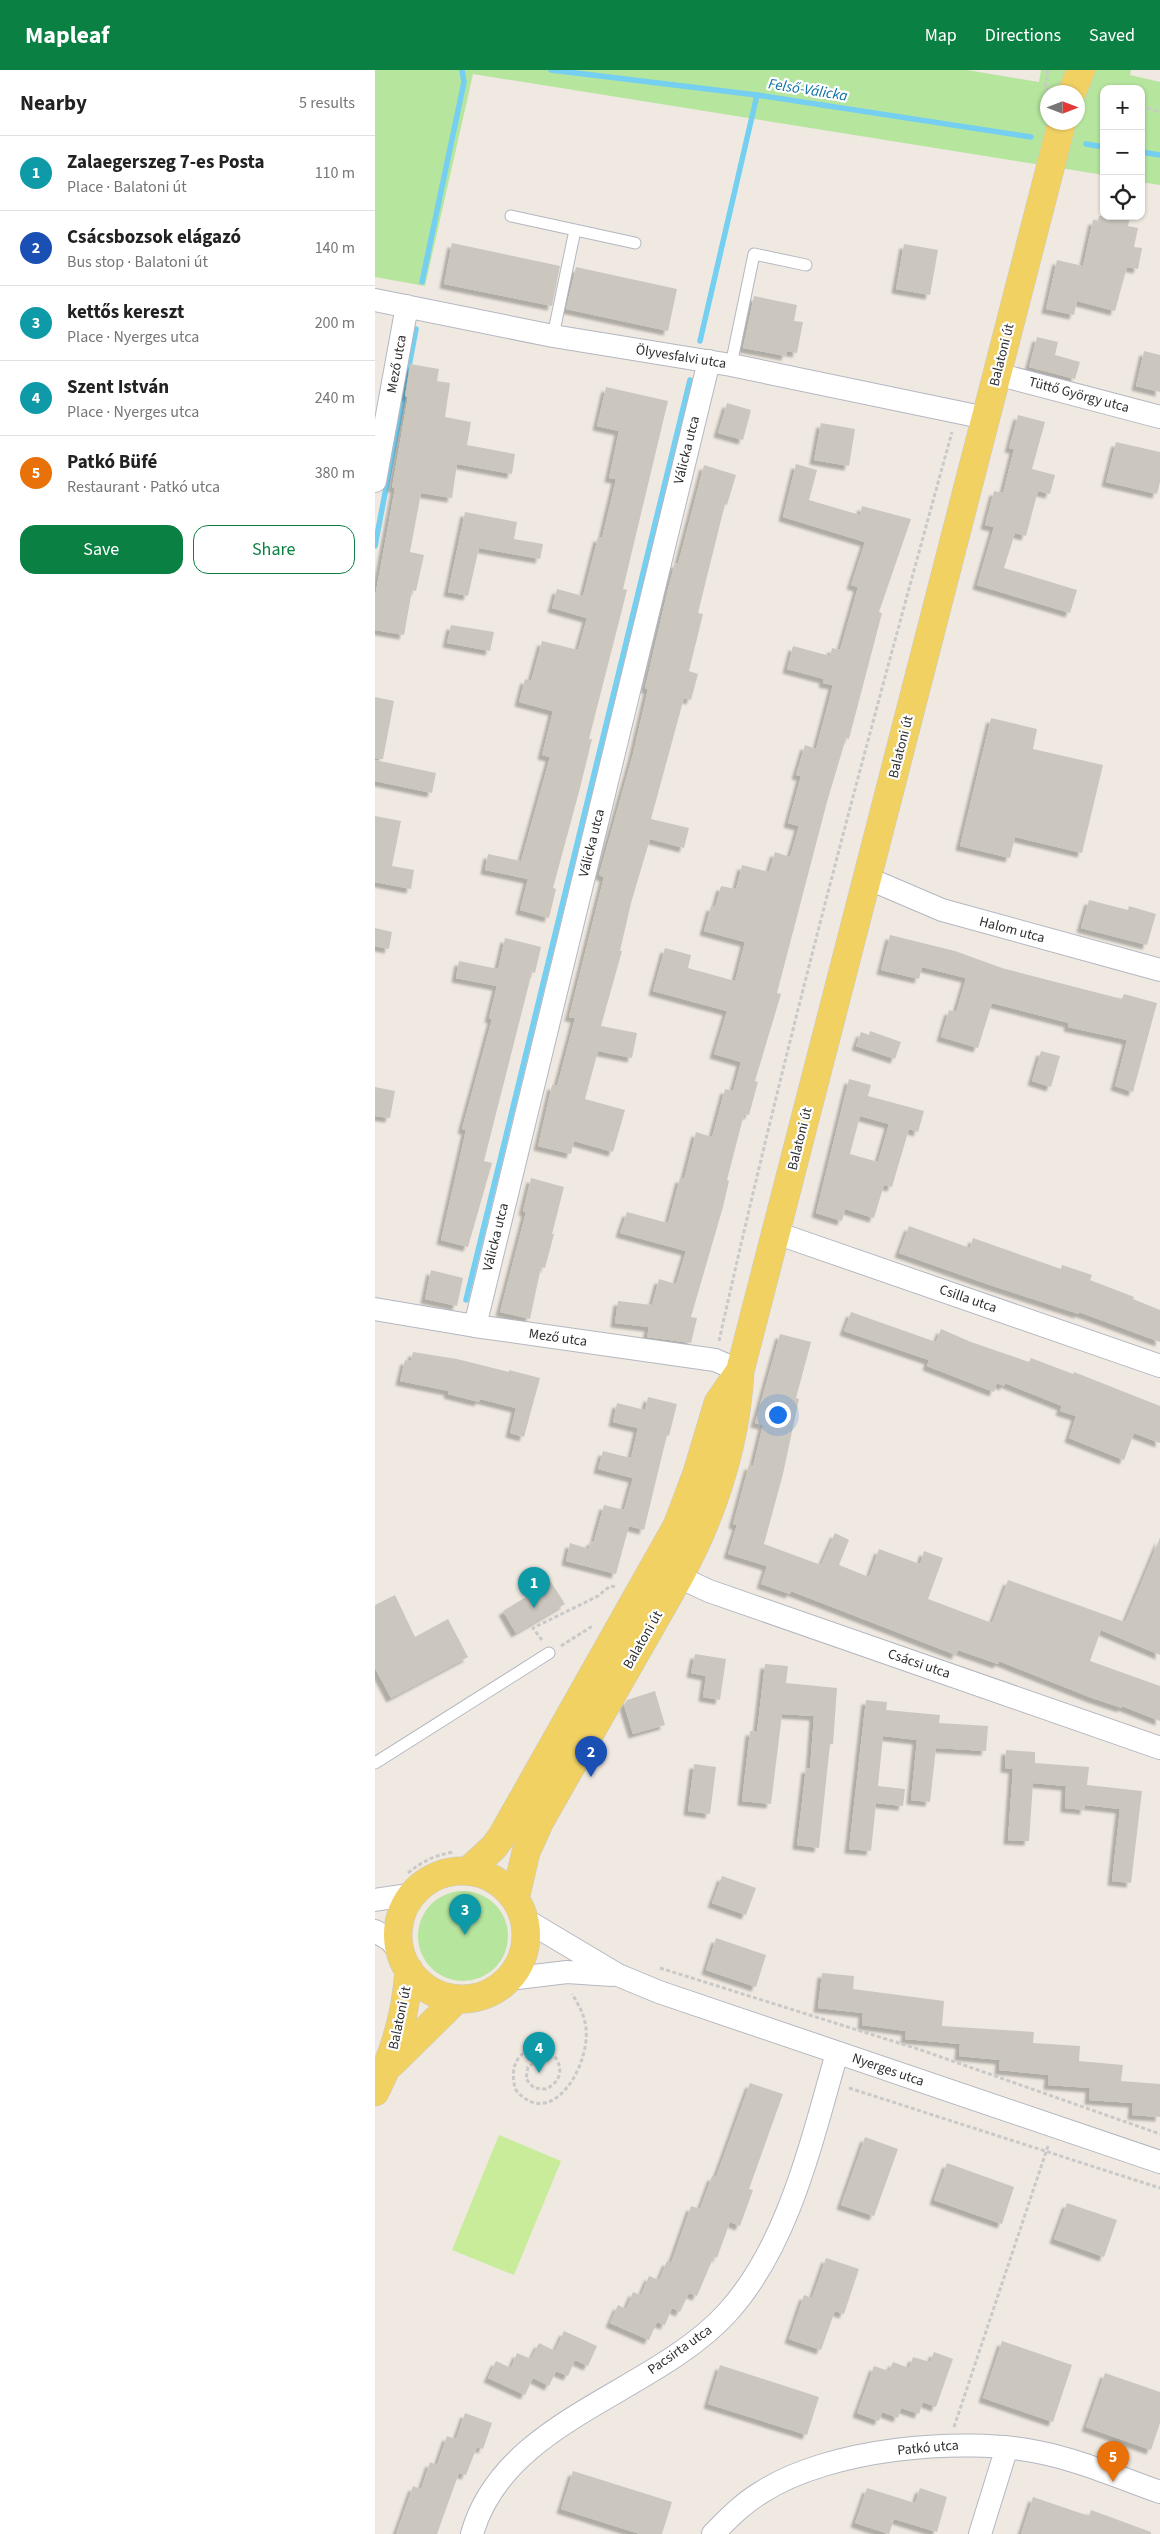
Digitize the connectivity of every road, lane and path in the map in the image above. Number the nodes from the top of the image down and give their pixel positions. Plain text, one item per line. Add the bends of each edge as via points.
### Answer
1 (1048, 70) edge
2 (1071, 70) edge
3 (1081, 70) edge
4 (1046, 85) edge
5 (1069, 85) edge
6 (1075, 85) edge
7 (1145, 107) edge
8 (1160, 112) edge
9 (1060, 130) edge
10 (511, 216) dead end
11 (575, 230) junction
12 (635, 243) dead end
13 (806, 265) dead end
14 (375, 300) edge
15 (407, 306) junction
16 (553, 336) junction
17 (709, 360) junction
18 (731, 365) junction
19 (997, 374) junction
20 (957, 412) junction
21 (1160, 416) edge
22 (986, 418) junction
23 (375, 481) edge
24 (867, 878) junction
25 (1160, 970) edge
26 (776, 1233) junction
27 (375, 1309) edge
28 (475, 1326) junction
29 (715, 1360) junction
30 (1160, 1366) edge
31 (740, 1371) junction
32 (679, 1577) junction
33 (610, 1586) dead end
34 (599, 1622) dead end
35 (537, 1634) dead end
36 (549, 1653) joint
37 (1160, 1748) edge
38 (375, 1763) edge
39 (464, 1861) junction
40 (409, 1884) junction
41 (375, 1900) edge
42 (520, 1909) junction
43 (375, 1931) edge
44 (405, 1962) junction
45 (659, 1967) dead end
46 (618, 1975) junction
47 (509, 1979) junction
48 (571, 1992) dead end
49 (457, 1999) junction
50 (837, 2053) junction
51 (389, 2065) junction
52 (539, 2066) dead end
53 (829, 2081) junction
54 (375, 2092) edge
55 (1054, 2126) junction
56 (1160, 2134) edge
57 (1046, 2152) junction
58 (1160, 2162) edge
59 (1160, 2188) edge
60 (948, 2446) junction
61 (1007, 2447) junction
62 (1160, 2492) edge
63 (472, 2534) edge
64 (713, 2534) edge
65 (980, 2534) edge

1 - 4 path
2 - 5 main road
3 - 6 main road
7 - 8 path
9 - 19 main road, Balatoni út
10 - 11 lane
11 - 12 lane
11 - 16 lane
13 - 18 lane via 753,254
14 - 15 street, Ölyvesfalvi utca
15 - 16 street, Ölyvesfalvi utca
15 - 23 street, Mező utca
16 - 17 street, Ölyvesfalvi utca
17 - 18 street, Ölyvesfalvi utca
17 - 28 street, Válicka utca
18 - 20 street, Ölyvesfalvi utca
19 - 21 street, Tüttő György utca
19 - 22 main road, Balatoni út
20 - 22 street, Ölyvesfalvi utca
20 - 29 path via 851,796
22 - 24 main road, Balatoni út
24 - 25 street, Halom utca via 942,910
24 - 26 main road, Balatoni út
26 - 30 street, Csilla utca
26 - 31 main road, Balatoni út
27 - 28 street, Mező utca
28 - 29 street, Mező utca
29 - 31 street, Mező utca
31 - 32 main road, Balatoni út via 738,1407 718,1492 701,1536
31 - 39 main road, Balatoni út via 718,1403 697,1474 672,1535 502,1836 494,1848
32 - 37 street, Csácsi utca via 709,1591
32 - 42 main road, Balatoni út via 540,1821 524,1859
33 - 35 path via 598,1596 533,1628
34 - 36 path
36 - 38 lane
39 - 40 main road via 451,1872
39 - 40 path via 439,1854 423,1862
39 - 42 main road via 495,1880
40 - 41 street
40 - 44 main road via 398,1934
42 - 46 street, Nyerges utca
42 - 47 main road via 526,1940 521,1961
43 - 44 street via 389,1940
44 - 49 main road via 422,1985
44 - 51 main road, Balatoni út via 407,2000
45 - 56 path via 921,2050
46 - 47 street, Nyerges utca via 567,1972
46 - 50 street, Nyerges utca
47 - 49 main road via 494,1991 476,1998
48 - 52 path via 581,2007 586,2029 580,2069 556,2099 528,2101 515,2089 515,2061 526,2051 548,2050 557,2058 560,2069 557,2081 547,2089 534,2088 526,2079 528,2067 534,2063
49 - 51 main road, Balatoni út
50 - 53 street, Pacsirta utca
50 - 55 street, Nyerges utca
51 - 54 main road, Balatoni út
53 - 57 path
53 - 63 street, Pacsirta utca via 795,2189 765,2256 742,2295 688,2348 537,2444 493,2486
55 - 57 path
55 - 58 street, Nyerges utca
57 - 59 path
57 - 60 path
60 - 61 street, Patkó utca via 980,2444
60 - 64 street, Patkó utca via 892,2451 808,2470 762,2492
61 - 62 street, Patkó utca via 1039,2452
61 - 65 street

